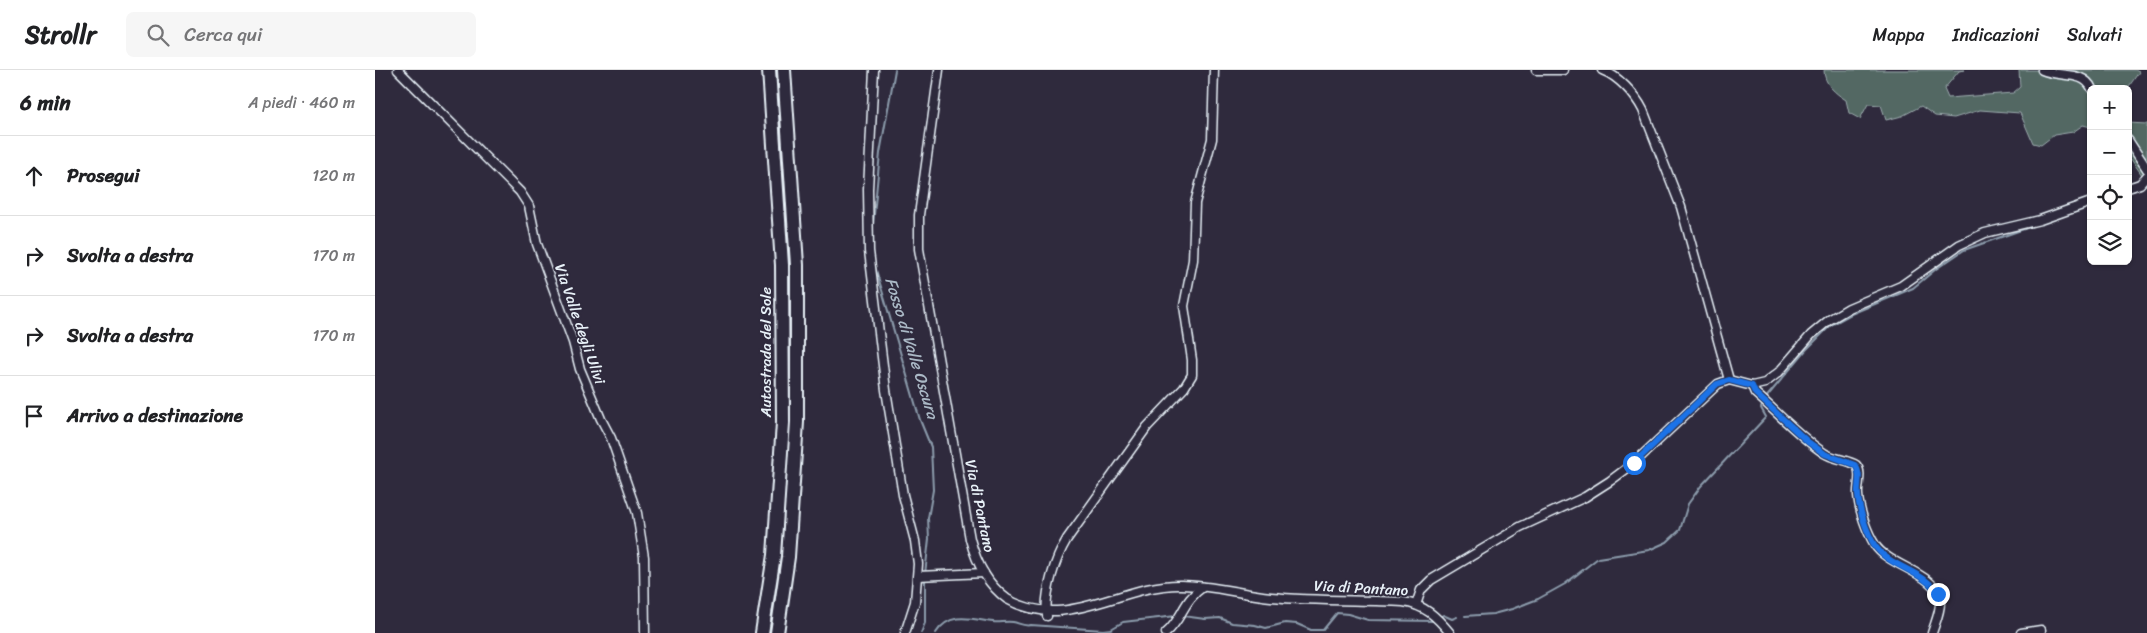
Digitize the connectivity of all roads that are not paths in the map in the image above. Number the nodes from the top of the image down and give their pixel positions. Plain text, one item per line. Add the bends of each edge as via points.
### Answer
1 (398, 70) edge
2 (769, 70) edge
3 (784, 70) edge
4 (874, 70) edge
5 (939, 70) edge
6 (1214, 70) edge
7 (1536, 70) edge
8 (1563, 70) edge
9 (1601, 70) edge
10 (2042, 70) edge
11 (2090, 85) edge
12 (2132, 146) edge
13 (2147, 169) edge
14 (2147, 176) edge
15 (2132, 187) edge
16 (2087, 203) edge
17 (1729, 380) junction
18 (1752, 386) junction
19 (984, 573) junction
20 (918, 576) junction
21 (1203, 587) junction
22 (1416, 605) junction
23 (1047, 616) junction
24 (2041, 630) dead end
25 (645, 633) edge
26 (762, 633) edge
27 (777, 633) edge
28 (905, 633) edge
29 (1166, 633) edge
30 (1449, 633) edge
31 (1932, 633) edge
32 (2021, 633) edge

1 - 25 street, Via Valle degli Ulivi via 528,203 537,244 580,369 611,438 637,513 644,557
2 - 26 highway, Autostrada del Sole via 782,265 783,423 774,555
3 - 27 highway, Autostrada del Sole via 797,265 797,422 789,557
4 - 20 street via 868,189 869,251 886,390 903,495 916,544
5 - 19 street, Via di Pantano via 918,243 970,539
6 - 23 street via 1212,139 1195,206 1193,260 1184,306 1192,360 1191,376 1184,388 1147,427 1067,539 1047,593
7 - 8 street
9 - 17 street via 1611,74 1625,87 1643,110 1681,207
10 - 11 street via 2084,78
12 - 13 street
14 - 15 street
16 - 18 street via 2040,220 1985,233 1959,245 1901,286 1829,320 1775,375 1765,383
17 - 18 street
17 - 22 street via 1710,390 1623,472 1585,497 1520,527 1431,580 1421,590
18 - 31 street via 1755,393 1808,442 1832,458 1857,467 1859,499 1873,543 1886,557 1929,583 1938,594 1939,607
19 - 20 street
19 - 23 street, Via di Pantano via 1013,604
20 - 28 street via 914,608
21 - 22 street, Via di Pantano via 1275,598
21 - 23 street, Via di Pantano via 1161,586 1084,612
21 - 29 street via 1187,601
22 - 30 street, Via di Pantano via 1431,612
24 - 32 street

